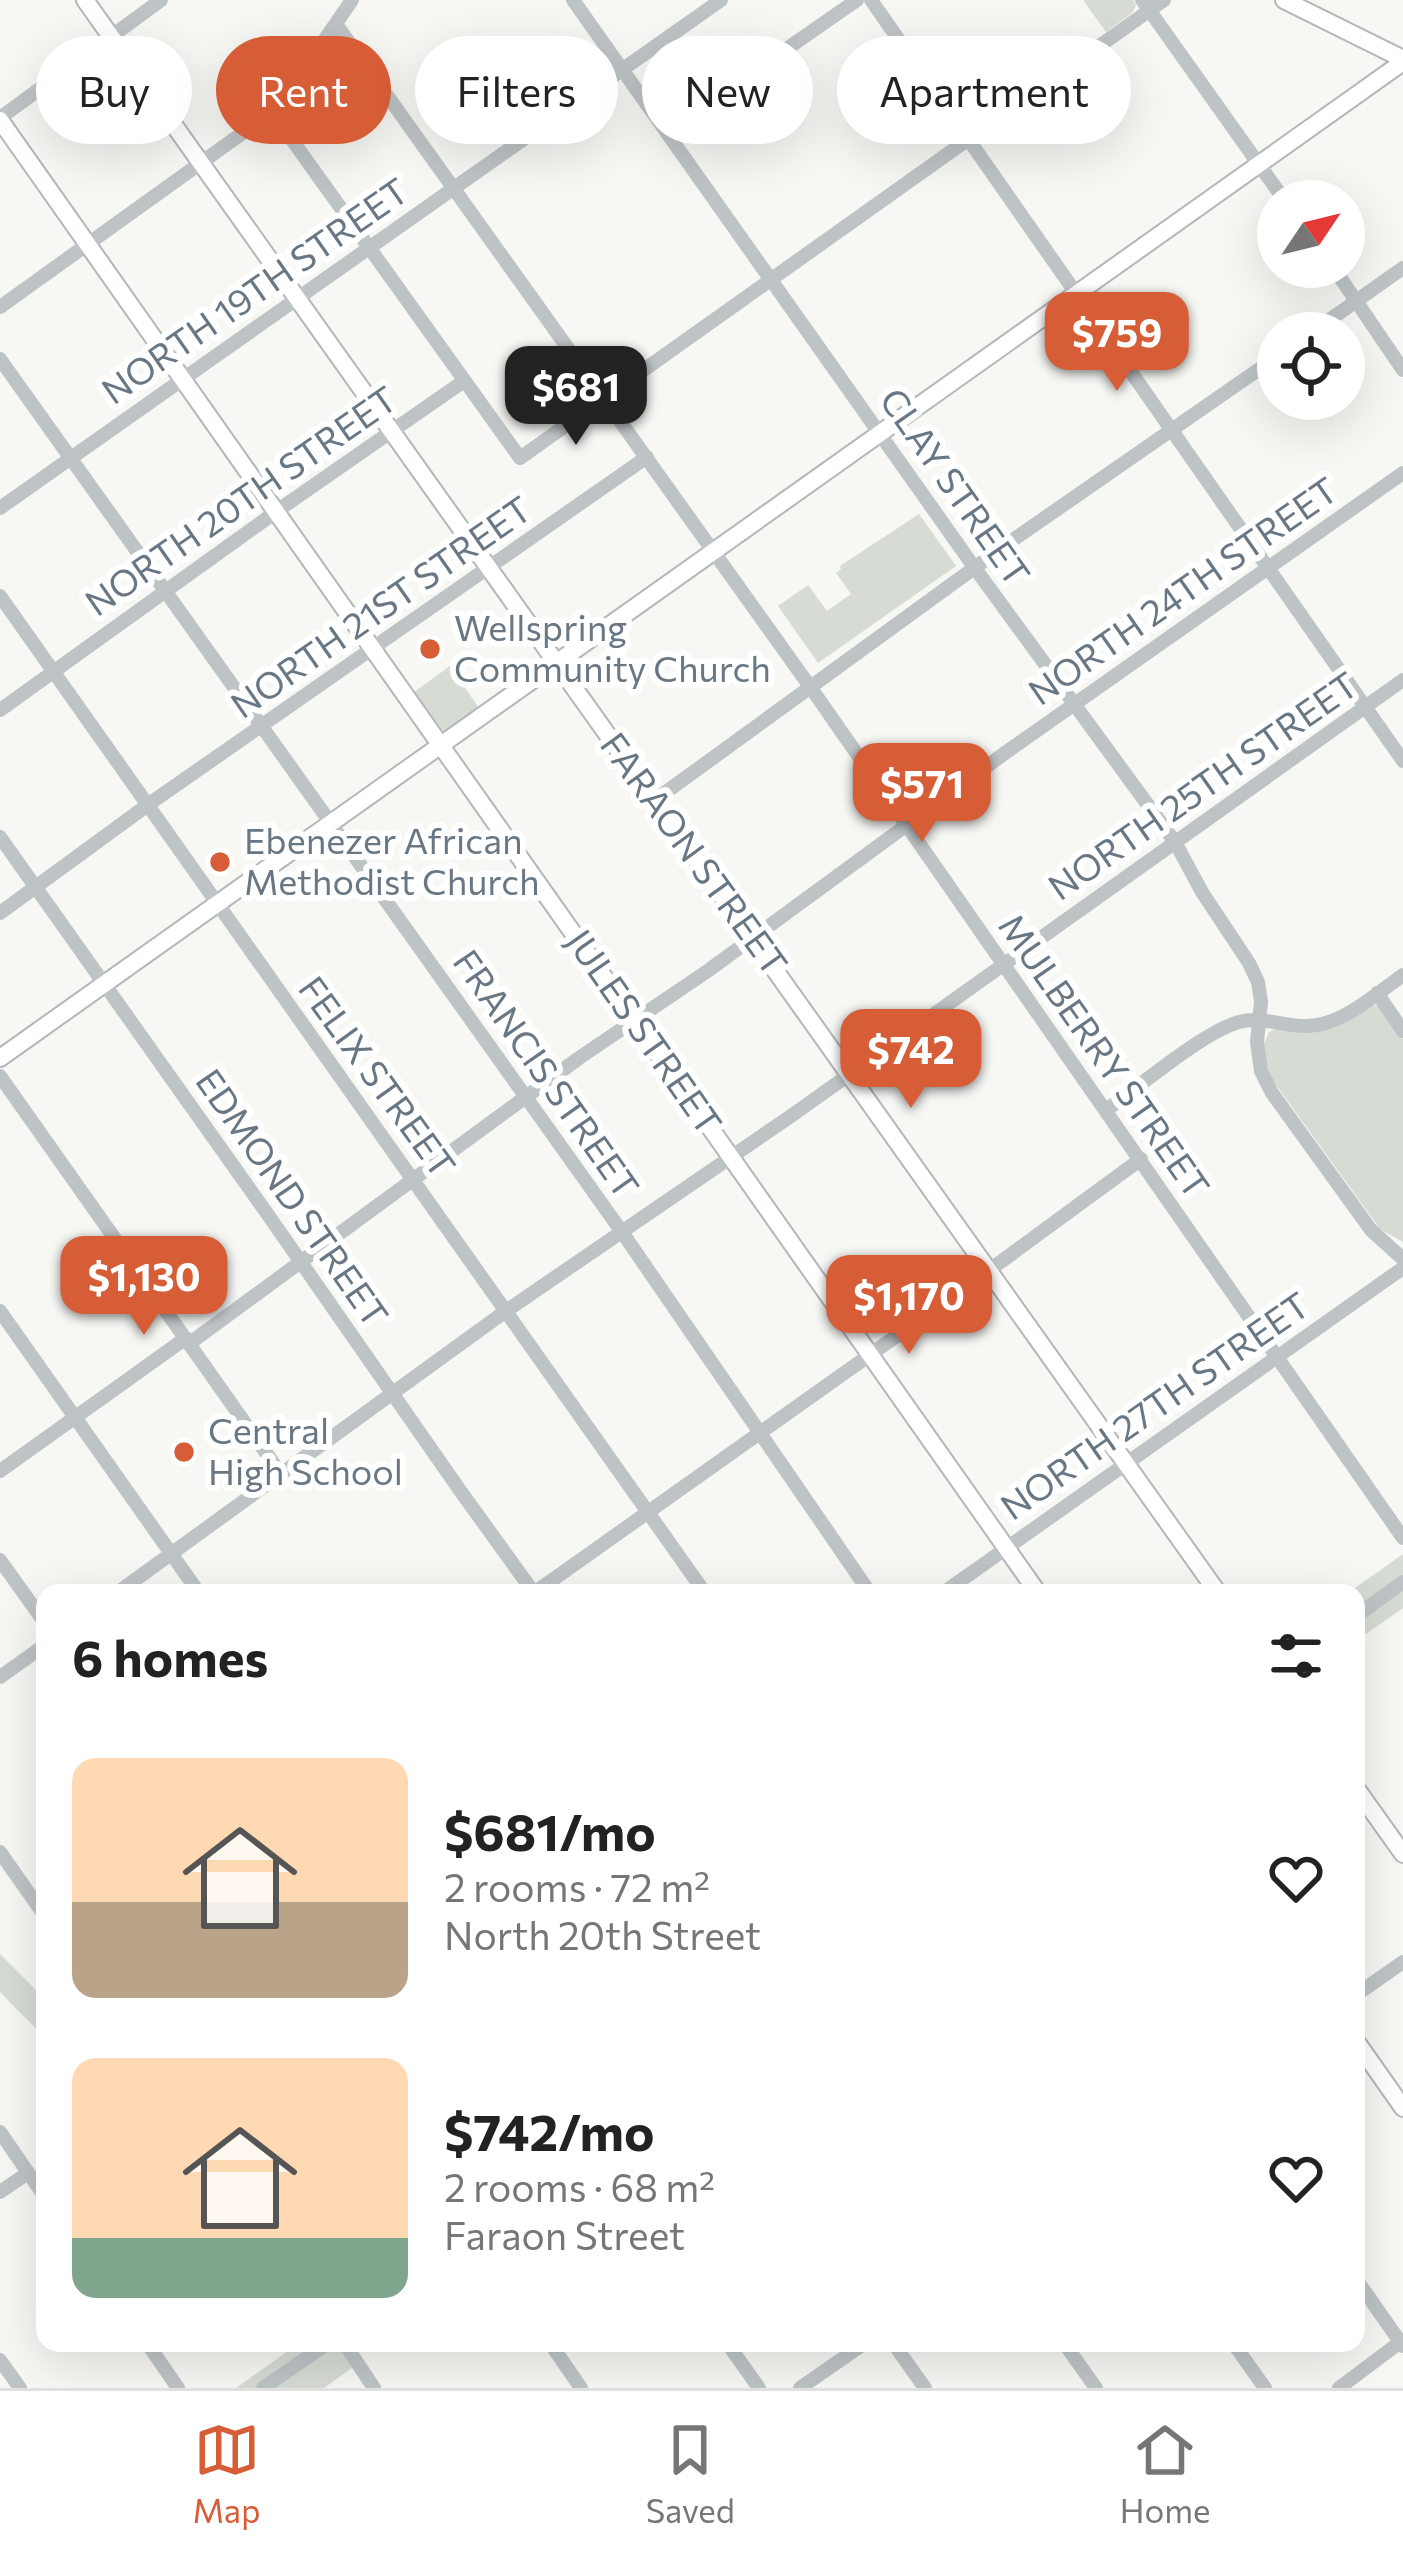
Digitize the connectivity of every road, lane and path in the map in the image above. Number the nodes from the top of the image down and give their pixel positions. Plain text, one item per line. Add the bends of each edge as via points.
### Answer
1 (85, 0) edge
2 (161, 0) edge
3 (352, 0) edge
4 (573, 0) edge
5 (720, 0) edge
6 (857, 0) edge
7 (871, 0) edge
8 (1164, 0) edge
9 (1287, 1) edge
10 (1146, 5) edge
11 (336, 24) junction
12 (111, 36) joint
13 (327, 36) edge
14 (805, 36) edge
15 (896, 36) edge
16 (1104, 36) edge
17 (1403, 60) edge
18 (622, 70) junction
19 (36, 92) edge
20 (642, 98) edge
21 (0, 119) edge
22 (187, 144) edge
23 (227, 144) edge
24 (295, 144) edge
25 (675, 144) edge
26 (958, 144) edge
27 (973, 144) edge
28 (200, 163) junction
29 (1259, 164) junction
30 (1270, 180) edge
31 (454, 188) junction
32 (88, 243) junction
33 (368, 247) junction
34 (1403, 268) edge
35 (770, 278) junction
36 (1348, 288) edge
37 (1076, 292) junction
38 (296, 298) junction
39 (1357, 301) junction
40 (0, 307) edge
41 (1341, 312) edge
42 (0, 359) edge
43 (1403, 370) edge
44 (1257, 371) edge
45 (184, 377) junction
46 (464, 381) junction
47 (603, 398) junction
48 (1171, 430) junction
49 (390, 431) junction
50 (881, 434) junction
51 (646, 457) junction
52 (71, 458) junction
53 (1403, 473) edge
54 (0, 508) edge
55 (277, 511) junction
56 (713, 551) junction
57 (974, 567) junction
58 (1267, 568) junction
59 (488, 569) junction
60 (165, 592) junction
61 (0, 596) edge
62 (373, 650) junction
63 (556, 664) junction
64 (54, 671) junction
65 (1403, 680) edge
66 (811, 688) junction
67 (1075, 705) junction
68 (1365, 707) junction
69 (0, 710) edge
70 (262, 727) junction
71 (441, 746) junction
72 (1403, 761) edge
73 (655, 800) junction
74 (149, 804) junction
75 (331, 823) junction
76 (906, 825) junction
77 (0, 837) edge
78 (1175, 842) junction
79 (35, 887) junction
80 (217, 902) junction
81 (0, 913) edge
82 (755, 936) junction
83 (1004, 964) junction
84 (1403, 975) edge
85 (104, 984) junction
86 (1377, 993) junction
87 (636, 1020) junction
88 (1260, 1020) junction
89 (1403, 1030) edge
90 (0, 1058) edge
91 (852, 1072) junction
92 (0, 1076) edge
93 (526, 1096) junction
94 (1106, 1110) junction
95 (732, 1157) junction
96 (1141, 1159) junction
97 (413, 1178) junction
98 (622, 1232) junction
99 (300, 1261) junction
100 (1403, 1264) edge
101 (991, 1269) junction
102 (0, 1311) edge
103 (506, 1311) junction
104 (188, 1340) junction
105 (870, 1355) junction
106 (1278, 1356) junction
107 (392, 1394) junction
108 (75, 1418) junction
109 (760, 1433) junction
110 (1126, 1461) junction
111 (0, 1471) edge
112 (281, 1474) junction
113 (647, 1513) junction
114 (1403, 1538) edge
115 (1005, 1547) junction
116 (171, 1554) junction
117 (0, 1559) edge
118 (1403, 1582) edge
119 (129, 1584) edge
120 (193, 1584) edge
121 (528, 1584) edge
122 (547, 1584) edge
123 (698, 1584) edge
124 (864, 1584) edge
125 (955, 1584) edge
126 (1032, 1584) edge
127 (1212, 1584) edge
128 (1365, 1609) edge
129 (36, 1610) edge
130 (36, 1651) edge
131 (0, 1677) edge
132 (1365, 1801) edge
133 (0, 1852) edge
134 (1403, 1854) edge
135 (36, 1903) edge
136 (1403, 1962) edge
137 (1365, 1989) edge
138 (1365, 2054) edge
139 (1403, 2108) edge
140 (0, 2132) edge
141 (28, 2173) junction
142 (36, 2184) edge
143 (0, 2192) edge
144 (1365, 2292) edge
145 (1402, 2343) edge
146 (153, 2352) edge
147 (315, 2352) edge
148 (350, 2352) edge
149 (556, 2352) edge
150 (733, 2352) edge
151 (852, 2352) edge
152 (899, 2352) edge
153 (1070, 2352) edge
154 (1239, 2352) edge
155 (0, 2360) edge
156 (20, 2388) edge
157 (178, 2388) edge
158 (263, 2388) edge
159 (374, 2388) edge
160 (581, 2388) edge
161 (759, 2388) edge
162 (800, 2388) edge
163 (925, 2388) edge
164 (1096, 2388) edge
165 (1264, 2388) edge
166 (1339, 2388) edge

1 - 12 main road, FARAON STREET
2 - 12 street
3 - 11 street
4 - 18 street, CLAY STREET
5 - 18 street, NORTH 19TH STREET
6 - 14 street
7 - 15 street
8 - 10 street
9 - 17 main road
10 - 16 street
10 - 29 street
11 - 13 street
11 - 31 street, MULBERRY STREET
17 - 29 main road
18 - 20 street, CLAY STREET
18 - 31 street, NORTH 19TH STREET
19 - 21 street
21 - 32 main road, JULES STREET
22 - 28 main road, FARAON STREET
23 - 28 street
24 - 33 street
25 - 35 street, CLAY STREET
26 - 35 street
27 - 37 street
28 - 32 street
28 - 38 main road, FARAON STREET
29 - 30 street
29 - 37 main road
31 - 33 street, NORTH 19TH STREET
31 - 47 street, MULBERRY STREET
32 - 40 street
32 - 45 main road, JULES STREET
33 - 38 street, NORTH 19TH STREET
33 - 46 street
34 - 39 street
35 - 47 street
35 - 50 street, CLAY STREET
36 - 39 street
37 - 48 street
37 - 50 main road
38 - 45 street, NORTH 19TH STREET
38 - 49 main road, FARAON STREET
39 - 41 street
39 - 43 street
42 - 52 street, FRANCIS STREET
44 - 48 street
45 - 52 street, NORTH 19TH STREET
45 - 55 main road, JULES STREET
46 - 47 street via 520,458
46 - 49 street, NORTH 20TH STREET
47 - 51 street, MULBERRY STREET
48 - 57 street
48 - 58 street
49 - 55 street, NORTH 20TH STREET
49 - 59 main road, FARAON STREET
50 - 56 main road
50 - 57 street, CLAY STREET
51 - 56 street, MULBERRY STREET
51 - 59 street, NORTH 21ST STREET
52 - 54 street, NORTH 19TH STREET
52 - 60 street, FRANCIS STREET
53 - 58 street, NORTH 24TH STREET
55 - 60 street, NORTH 20TH STREET
55 - 62 main road, JULES STREET
56 - 63 main road
56 - 66 street, MULBERRY STREET
57 - 66 street
57 - 67 street, CLAY STREET
58 - 67 street, NORTH 24TH STREET
58 - 68 street
59 - 62 street, NORTH 21ST STREET
59 - 63 main road, FARAON STREET
60 - 64 street, NORTH 20TH STREET
60 - 70 street, FRANCIS STREET
61 - 64 street, FELIX STREET
62 - 70 street, NORTH 21ST STREET
62 - 71 main road, JULES STREET
63 - 71 main road
63 - 73 main road, FARAON STREET
64 - 69 street, NORTH 20TH STREET
64 - 74 street, FELIX STREET
65 - 68 street, NORTH 25TH STREET
66 - 73 street
66 - 76 street, MULBERRY STREET
67 - 76 street, NORTH 24TH STREET
67 - 78 street, CLAY STREET
68 - 72 street
68 - 78 street, NORTH 25TH STREET
70 - 74 street, NORTH 21ST STREET
70 - 75 street, FRANCIS STREET
71 - 75 main road
71 - 87 main road, JULES STREET
73 - 82 main road, FARAON STREET
74 - 79 street, NORTH 21ST STREET
74 - 80 street, FELIX STREET
75 - 80 main road
75 - 93 street, FRANCIS STREET
76 - 82 street, NORTH 24TH STREET
76 - 83 street, MULBERRY STREET
77 - 79 street, EDMOND STREET
78 - 83 street, NORTH 25TH STREET
78 - 88 street, CLAY STREET via 1249,963
79 - 81 street, NORTH 21ST STREET
79 - 85 street, EDMOND STREET
80 - 85 main road
80 - 97 street, FELIX STREET
82 - 87 street, NORTH 24TH STREET
82 - 91 main road, FARAON STREET
83 - 91 street, NORTH 25TH STREET
83 - 94 street, MULBERRY STREET
84 - 86 street
85 - 90 main road
85 - 99 street, EDMOND STREET
86 - 88 street via 1321,1025
86 - 89 street
87 - 93 street, NORTH 24TH STREET
87 - 95 main road, JULES STREET
88 - 94 street via 1217,1032
88 - 100 street, CLAY STREET via 1261,1071
91 - 95 street, NORTH 25TH STREET
91 - 101 main road, FARAON STREET
92 - 104 street
93 - 97 street, NORTH 24TH STREET
93 - 98 street, FRANCIS STREET
94 - 96 street, MULBERRY STREET
95 - 98 street, NORTH 25TH STREET
95 - 105 main road, JULES STREET
96 - 101 street
96 - 106 street, MULBERRY STREET
97 - 99 street, NORTH 24TH STREET
97 - 103 street, FELIX STREET
98 - 103 street, NORTH 25TH STREET
98 - 109 street, FRANCIS STREET
99 - 104 street, NORTH 24TH STREET
99 - 107 street, EDMOND STREET
100 - 106 street, NORTH 27TH STREET
101 - 105 street
101 - 110 main road, FARAON STREET
102 - 108 street
103 - 107 street, NORTH 25TH STREET
103 - 113 street, FELIX STREET
104 - 108 street, NORTH 24TH STREET
104 - 112 street
105 - 109 street
105 - 115 main road, JULES STREET
106 - 110 street, NORTH 27TH STREET
106 - 114 street, MULBERRY STREET
107 - 112 street, NORTH 25TH STREET
107 - 121 street, EDMOND STREET
108 - 111 street, NORTH 24TH STREET
108 - 116 street
109 - 113 street
109 - 124 street, FRANCIS STREET
110 - 115 street, NORTH 27TH STREET
110 - 127 main road, FARAON STREET
112 - 116 street, NORTH 25TH STREET
113 - 122 street
113 - 123 street, FELIX STREET
115 - 125 street, NORTH 27TH STREET
115 - 126 main road, JULES STREET
116 - 119 street, NORTH 25TH STREET
116 - 120 street
117 - 129 street
118 - 128 street
130 - 131 street
132 - 134 main road
133 - 135 street
136 - 137 street
138 - 139 main road
140 - 141 street
141 - 142 street
141 - 143 street
144 - 145 street
145 - 166 street
146 - 157 street
147 - 158 street
148 - 159 street
149 - 160 street
150 - 161 street
151 - 162 street
152 - 163 street
153 - 164 street
154 - 165 street
155 - 156 street

